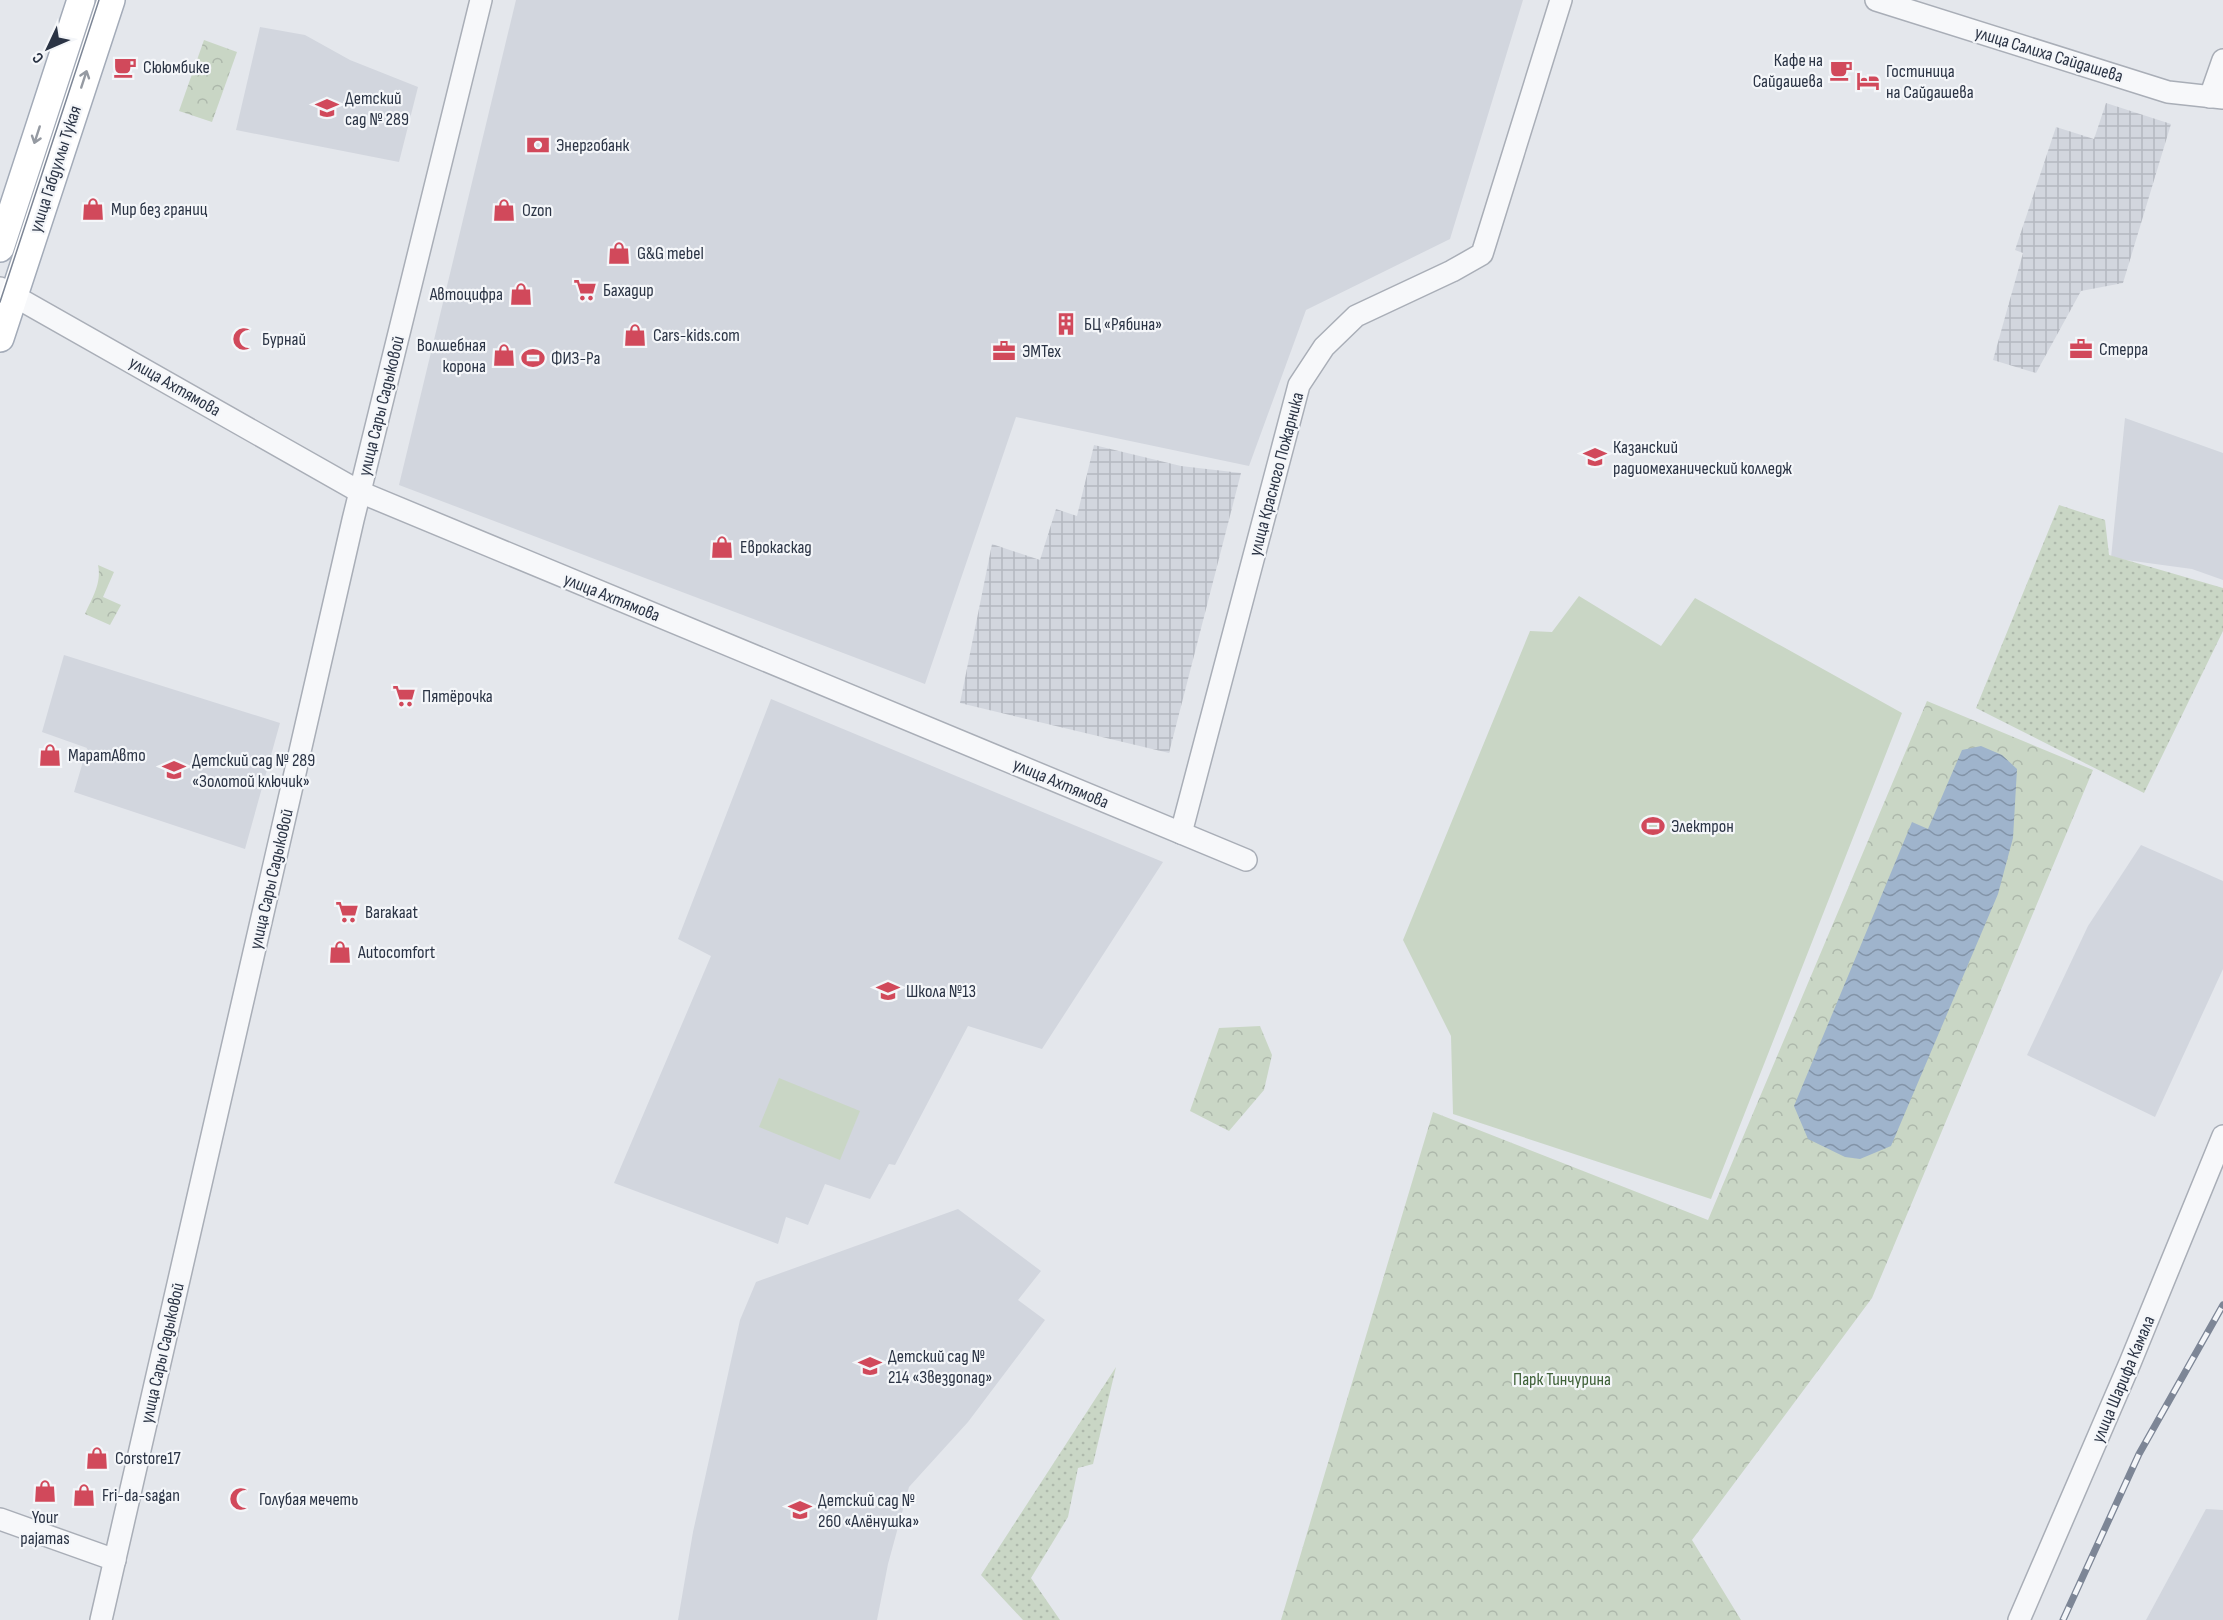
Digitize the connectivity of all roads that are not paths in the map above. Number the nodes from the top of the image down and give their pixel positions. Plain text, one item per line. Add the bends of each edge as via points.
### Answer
1 (81, 0) edge
2 (111, 0) edge
3 (481, 0) edge
4 (1561, 0) edge
5 (1876, 0) edge
6 (2223, 60) edge
7 (2216, 98) edge
8 (0, 248) edge
9 (7, 291) edge
10 (0, 338) edge
11 (360, 492) junction
12 (1181, 833) junction
13 (1246, 860) dead end
14 (2223, 1136) edge
15 (0, 1519) edge
16 (115, 1560) junction
17 (101, 1620) edge
18 (2019, 1620) edge

1 -> 8 main road, улица Габдуллы Тукая
9 -> 2 main road, улица Габдуллы Тукая
3 - 11 street, улица Сары Садыковой
4 - 12 street, улица Красного Пожарника via 1482,254 1356,316 1324,347 1299,385
5 - 7 street, улица Салиха Сайдашева via 2168,92
6 - 7 street
9 - 10 main road, улица Габдуллы Тукая
9 - 11 street, улица Ахтямова
11 - 12 street, улица Ахтямова
11 - 16 street, улица Сары Садыковой
12 - 13 street, улица Ахтямова
14 - 18 street, улица Шарифа Камала
15 - 16 street
16 - 17 street, улица Сары Садыковой

